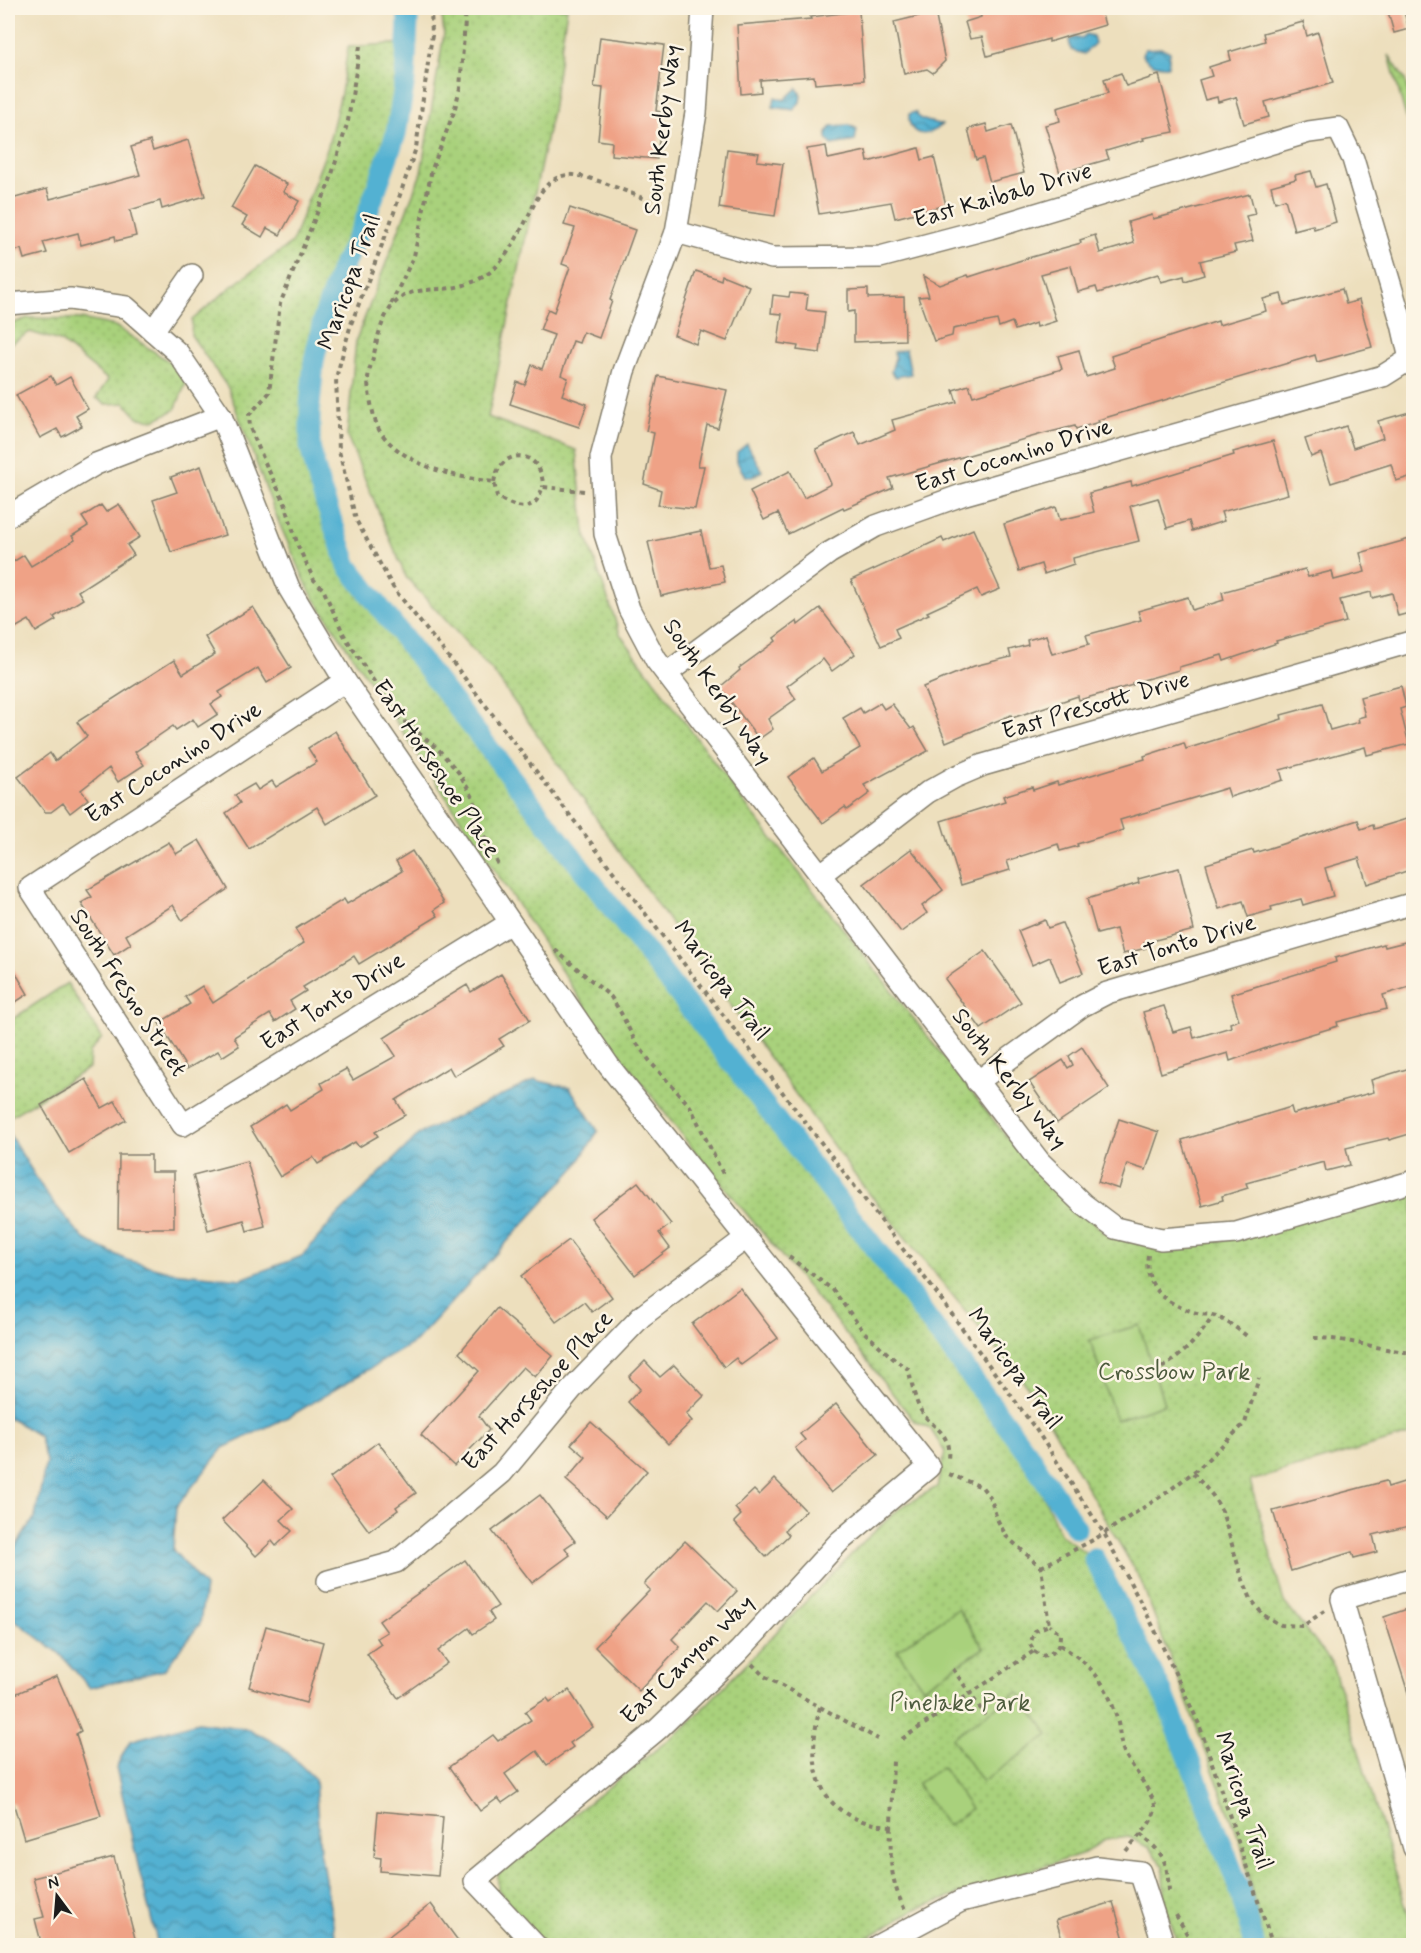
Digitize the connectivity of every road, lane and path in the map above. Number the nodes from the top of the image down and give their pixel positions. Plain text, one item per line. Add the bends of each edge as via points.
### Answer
1 (430, 8) edge
2 (466, 8) edge
3 (703, 8) edge
4 (360, 46) dead end
5 (678, 222) junction
6 (192, 275) dead end
7 (8, 304) edge
8 (390, 306) junction
9 (153, 331) junction
10 (1410, 359) joint
11 (221, 416) junction
12 (494, 482) junction
13 (543, 487) junction
14 (603, 493) junction
15 (8, 516) edge
16 (1413, 640) edge
17 (666, 674) junction
18 (345, 681) junction
19 (498, 866) dead end
20 (820, 875) junction
21 (30, 888) joint
22 (1413, 903) edge
23 (510, 923) junction
24 (549, 945) dead end
25 (977, 1082) junction
26 (183, 1125) joint
27 (726, 1178) dead end
28 (1413, 1181) edge
29 (1152, 1236) junction
30 (746, 1238) junction
31 (787, 1256) dead end
32 (1214, 1315) junction
33 (1248, 1336) dead end
34 (1314, 1338) dead end
35 (1413, 1353) edge
36 (1154, 1371) dead end
37 (1259, 1378) dead end
38 (938, 1470) junction
39 (1193, 1473) junction
40 (1104, 1533) junction
41 (1041, 1568) junction
42 (1413, 1578) edge
43 (328, 1581) dead end
44 (1342, 1599) junction
45 (1049, 1625) junction
46 (1060, 1645) junction
47 (739, 1651) junction
48 (1034, 1652) junction
49 (953, 1669) dead end
50 (970, 1693) junction
51 (820, 1707) junction
52 (985, 1715) dead end
53 (902, 1738) dead end
54 (878, 1739) dead end
55 (893, 1760) dead end
56 (891, 1826) junction
57 (1140, 1834) junction
58 (1412, 1836) edge
59 (1111, 1869) junction
60 (1169, 1894) dead end
61 (1175, 1912) dead end
62 (913, 1927) junction
63 (536, 1946) edge
64 (877, 1946) edge
65 (1164, 1946) edge
66 (1194, 1946) edge
67 (1273, 1946) edge

1 - 40 path, Maricopa Trail via 432,35 416,148 351,324 336,378 339,451 356,520 393,589 935,1291 1037,1431
2 - 8 path via 454,112 432,169 414,256
3 - 5 street, South Kerby Way via 696,112
4 - 19 path via 348,121 330,181 280,304 269,393 249,415 250,428 285,503 307,567 323,589 344,635 395,714 438,749 459,773 474,799
5 - 8 path via 586,177 568,174 552,180 538,195 500,263 485,276 462,286 403,296
5 - 10 street, East Kaibab Drive via 772,258 880,257 1309,132 1338,128 1353,159
5 - 14 street, South Kerby Way via 624,371 601,458
6 - 9 street
7 - 9 street, East Horseshoe Place via 70,299 126,308
8 - 12 path via 376,342 368,379 379,431 401,453 435,470
9 - 11 street, East Horseshoe Place via 178,353
10 - 17 street, East Coconino Drive via 1383,376 962,495 876,526 829,553
11 - 15 street via 96,464
11 - 18 street, East Horseshoe Place via 290,588
12 - 13 path via 497,497 511,506 524,507 536,502
12 - 13 path via 496,471 505,460 518,456 539,466
13 - 14 path
14 - 17 street, South Kerby Way via 606,534 629,609
16 - 20 street, East Prescott Drive via 983,765 928,792
17 - 20 street, South Kerby Way
18 - 21 street, East Coconino Drive
18 - 23 street, East Horseshoe Place
20 - 25 street, South Kerby Way
21 - 26 street, South Fresno Street
22 - 25 street, East Tonto Drive via 1107,993 1082,1006
23 - 26 street, East Tonto Drive
23 - 30 street, East Horseshoe Place via 609,1066
24 - 27 path via 611,997 634,1041 690,1106
25 - 29 street, South Kerby Way via 1039,1161 1083,1204 1115,1228
28 - 29 street, South Kerby Way via 1236,1233 1161,1239
29 - 32 path via 1146,1268 1152,1286 1171,1303
30 - 38 street, East Horseshoe Place
30 - 43 street, East Horseshoe Place via 642,1316 571,1390 502,1473 396,1562
31 - 38 path via 834,1290 864,1332 908,1369 919,1407 944,1434 949,1453
32 - 33 path
32 - 36 path via 1187,1350
34 - 35 path via 1335,1338
37 - 39 path via 1245,1423
38 - 41 path via 982,1487 1006,1536
38 - 47 street, East Canyon Way via 839,1542
39 - 40 path
39 - 44 path via 1222,1511 1240,1575 1263,1615 1281,1625 1303,1626
40 - 41 path
40 - 67 path, Maricopa Trail via 1199,1724
41 - 45 path
42 - 44 street
44 - 58 street
45 - 46 path via 1060,1633
45 - 48 path via 1035,1631 1030,1644
46 - 48 path via 1053,1653 1042,1656
46 - 57 path via 1093,1670 1109,1695 1123,1749 1155,1805 1151,1820
47 - 51 path via 764,1676
47 - 63 street, East Canyon Way via 658,1729 475,1881
48 - 50 path
49 - 50 path
50 - 52 path
50 - 53 path
51 - 54 path
51 - 56 path via 813,1757 818,1779 829,1799 858,1820
55 - 56 path
56 - 62 path via 893,1883
57 - 59 path
57 - 60 path via 1164,1858
59 - 62 street via 1097,1867 961,1901
59 - 65 street via 1140,1872
61 - 66 path
62 - 64 street

